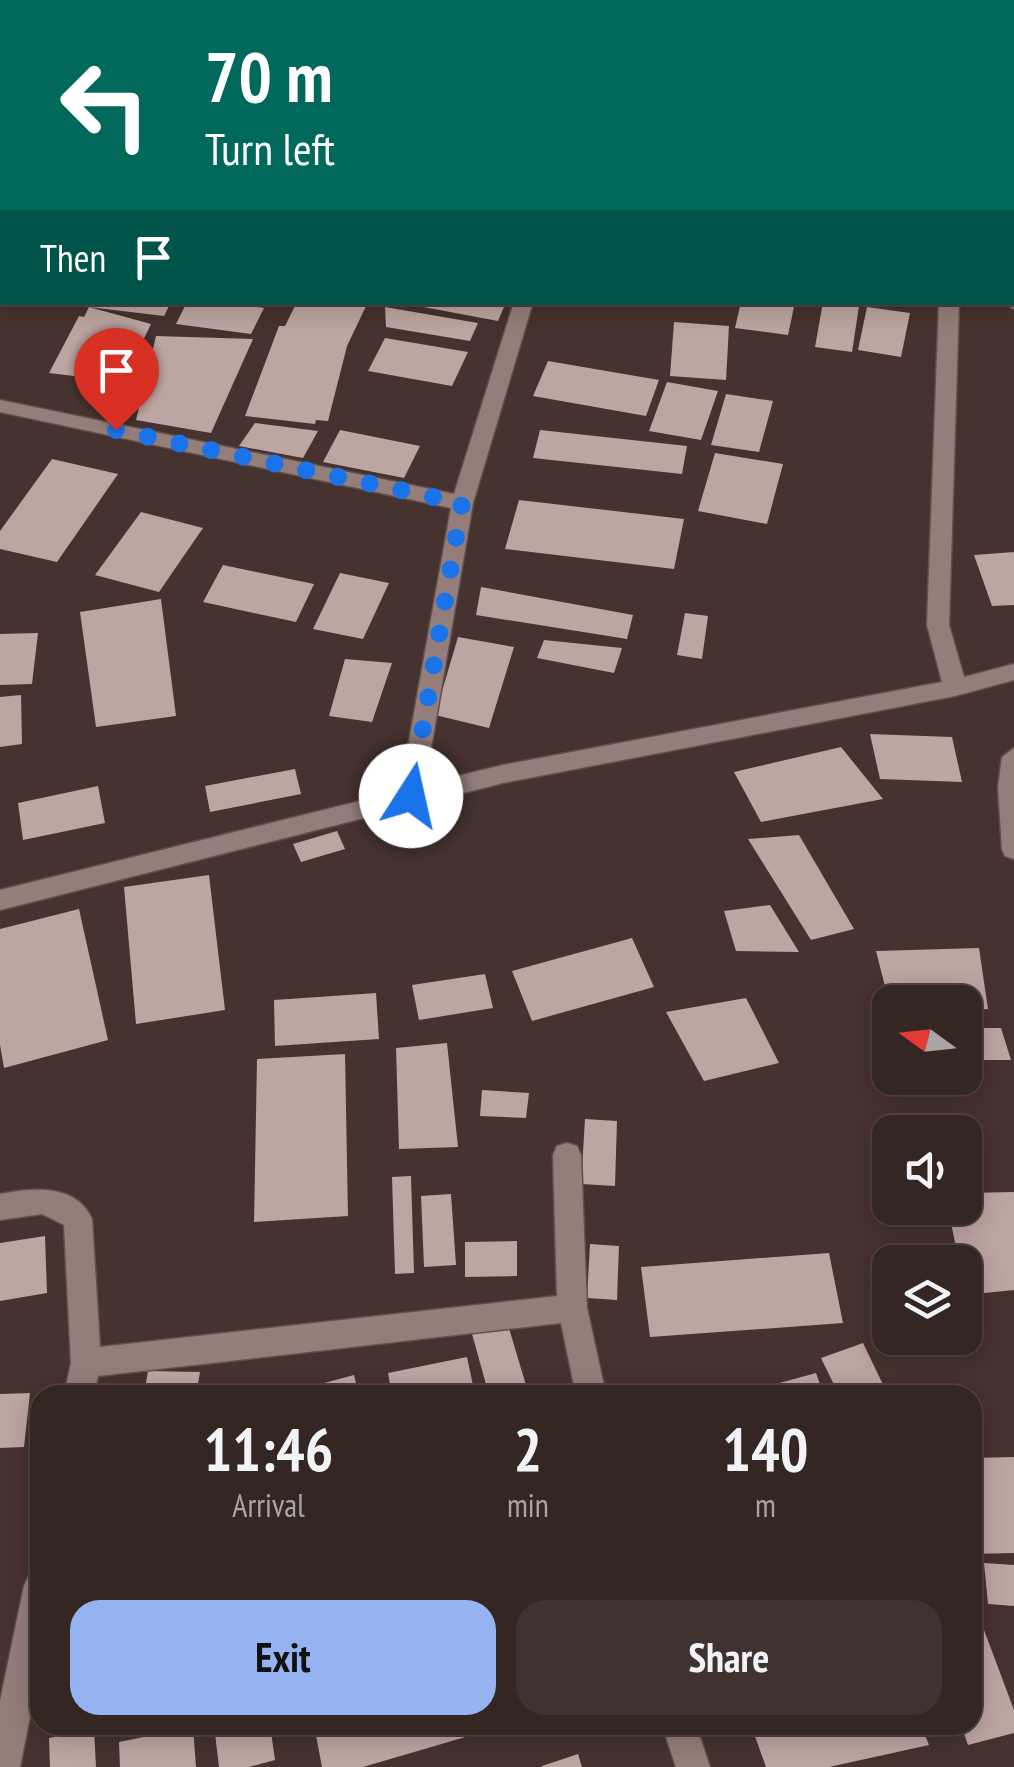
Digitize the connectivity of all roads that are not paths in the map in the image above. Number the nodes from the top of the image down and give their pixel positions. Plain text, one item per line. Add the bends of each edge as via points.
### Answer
1 (523, 305) edge
2 (949, 305) edge
3 (0, 406) edge
4 (462, 503) junction
5 (1014, 672) edge
6 (955, 688) junction
7 (1014, 757) edge
8 (411, 796) junction
9 (1014, 849) edge
10 (0, 900) edge
11 (568, 1155) dead end
12 (0, 1207) edge
13 (572, 1308) junction
14 (86, 1364) junction
15 (81, 1385) edge
16 (590, 1385) edge
17 (30, 1635) edge
18 (682, 1735) edge
19 (3, 1767) edge
20 (693, 1767) edge

1 - 4 street
2 - 6 street via 938,624
3 - 4 street
4 - 8 street
5 - 6 street
6 - 8 street
7 - 9 street
8 - 10 street
11 - 13 street
12 - 14 street via 42,1198 62,1203 78,1219
13 - 14 street
13 - 16 street
14 - 15 street
17 - 19 street
18 - 20 street

